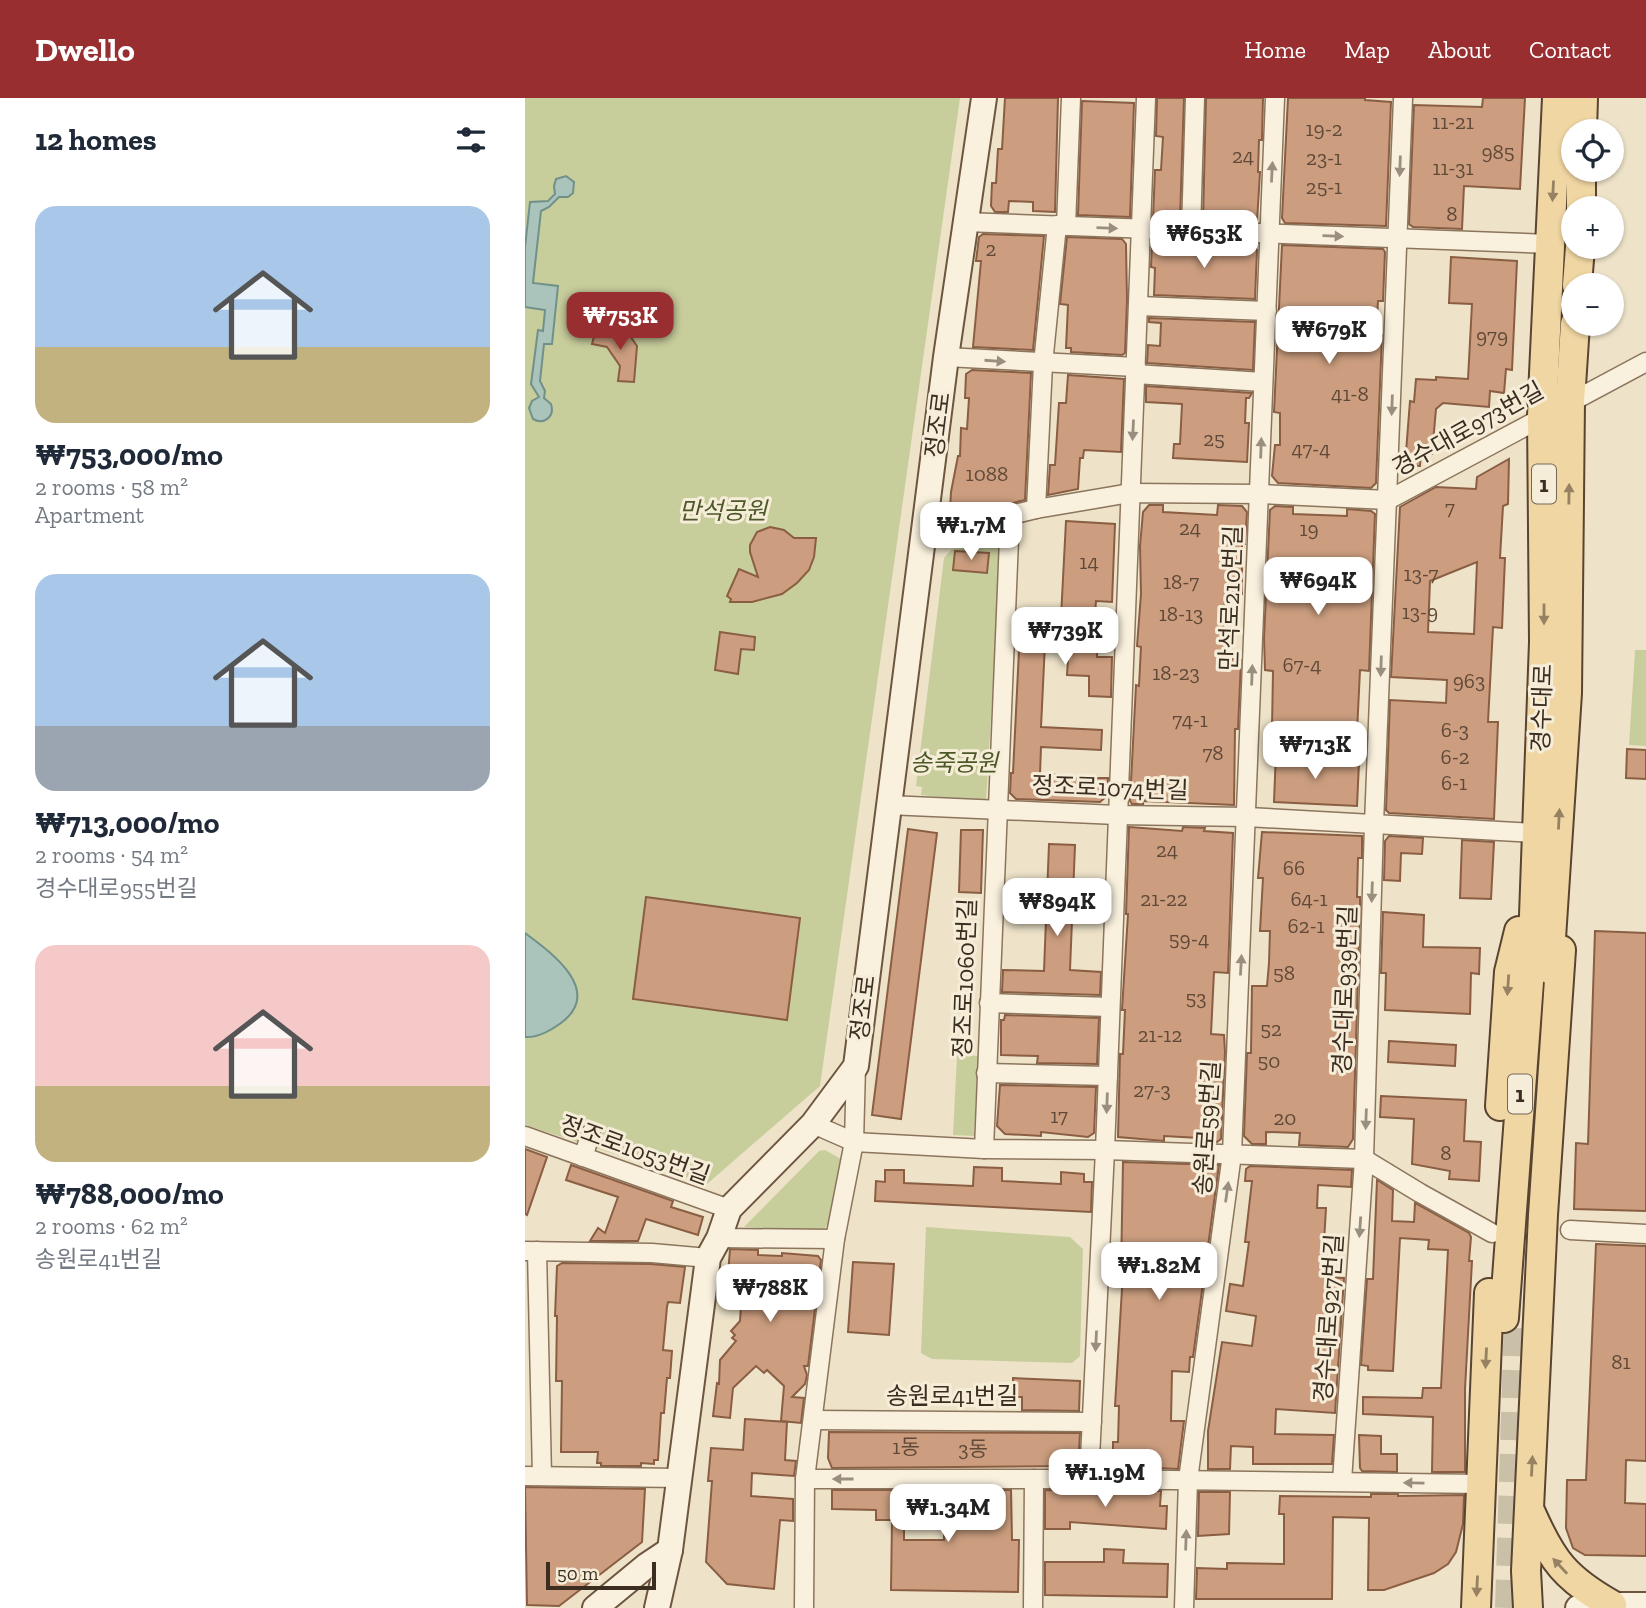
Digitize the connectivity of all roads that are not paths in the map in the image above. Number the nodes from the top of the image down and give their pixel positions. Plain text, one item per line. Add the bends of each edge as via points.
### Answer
1 (984, 98) edge
2 (1072, 98) edge
3 (1146, 98) edge
4 (1195, 98) edge
5 (1275, 98) edge
6 (1403, 98) edge
7 (1557, 98) edge
8 (1583, 98) edge
9 (1582, 119) edge
10 (965, 222) junction
11 (1061, 226) junction
12 (1142, 229) junction
13 (1191, 231) junction
14 (1269, 234) junction
15 (1397, 239) junction
16 (1550, 244) junction
17 (1139, 306) junction
18 (1267, 311) junction
19 (1574, 336) edge
20 (946, 357) junction
21 (1646, 362) edge
22 (1043, 364) junction
23 (1136, 371) junction
24 (1263, 382) junction
25 (1570, 401) junction
26 (1542, 416) junction
27 (1130, 493) junction
28 (1259, 494) junction
29 (1388, 500) junction
30 (1037, 509) junction
31 (1010, 515) junction
32 (1544, 525) junction
33 (925, 529) junction
34 (1567, 583) junction
35 (888, 805) junction
36 (996, 809) junction
37 (1117, 815) junction
38 (1247, 817) junction
39 (1374, 824) junction
40 (1537, 833) junction
41 (1545, 879) junction
42 (989, 1003) junction
43 (1110, 1007) junction
44 (856, 1066) junction
45 (986, 1073) junction
46 (1108, 1076) junction
47 (813, 1125) junction
48 (591, 1133) dead end
49 (525, 1136) edge
50 (854, 1142) junction
51 (984, 1149) junction
52 (1105, 1150) junction
53 (1232, 1154) junction
54 (583, 1157) junction
55 (1364, 1159) junction
56 (729, 1209) junction
57 (1570, 1230) dead end
58 (1492, 1233) junction
59 (1646, 1234) edge
60 (835, 1239) junction
61 (714, 1248) junction
62 (531, 1251) edge
63 (1511, 1318) tunnel mouth
64 (813, 1420) junction
65 (1092, 1422) junction
66 (534, 1476) edge
67 (679, 1478) junction
68 (805, 1479) junction
69 (1034, 1479) junction
70 (1089, 1479) junction
71 (1188, 1480) junction
72 (1342, 1481) junction
73 (1482, 1484) junction
74 (1529, 1509) junction
75 (670, 1550) junction
76 (1612, 1605) junction
77 (1646, 1605) edge
78 (595, 1608) edge
79 (657, 1608) edge
80 (804, 1608) edge
81 (1034, 1608) edge
82 (1184, 1608) edge
83 (1476, 1608) edge
84 (1528, 1608) edge
85 (1578, 1608) edge

1 - 10 street, 정조로
2 - 11 street
3 - 12 street
4 - 13 street
14 -> 5 street, 만석로210번길
6 -> 15 street
7 -> 16 main road, 경수대로 / 1
8 - 9 main road
10 - 11 street
10 - 20 street, 정조로
11 -> 12 street
11 - 22 street
12 - 13 street
12 - 17 street
13 - 14 street
14 -> 15 street
14 - 18 street, 만석로210번길
15 - 16 street
15 -> 29 street
16 - 26 main road, 경수대로 / 1
17 - 18 street
17 - 23 street
18 - 24 street, 만석로210번길
19 - 25 main road, 경수대로 / 1
20 -> 22 street, 정조로
20 - 33 street, 정조로
21 - 25 street, 경수대로973번길
22 - 23 street, 정조로
22 - 30 street
23 - 24 street
23 -> 27 street
28 -> 24 street, 만석로210번길
25 - 26 street, 경수대로973번길
34 -> 25 main road, 경수대로 / 1
26 - 29 street, 경수대로973번길
26 - 32 main road, 경수대로 / 1
27 - 28 street, 경수대로973번길
27 - 30 street, 경수대로973번길
27 - 37 street
28 - 29 street, 경수대로973번길
38 -> 28 street, 만석로210번길
29 -> 39 street, 경수대로973번길
30 - 31 street, 경수대로973번길
31 - 33 street, 경수대로973번길 via 949,530
31 - 36 street, 정조로1060번길
32 - 34 main road via 1553,529 1552,559
32 -> 40 main road, 경수대로 / 1
33 - 35 street, 정조로
41 -> 34 main road, 경수대로 / 1 via 1567,693
35 - 36 street, 정조로1074번길
35 - 44 street, 정조로
36 - 37 street, 정조로1074번길
36 - 42 street, 정조로1060번길
37 - 38 street, 정조로1074번길
37 - 43 street
38 - 39 street, 정조로1074번길
53 -> 38 street, 송원로59번길
39 - 40 street, 정조로1074번길
39 -> 55 street, 경수대로939번길
40 - 41 main road, 경수대로 / 1
41 -> 58 main road via 1509,972
41 - 63 main road, 경수대로 / 1
74 -> 41 main road via 1563,908
42 - 43 street
42 - 45 street, 정조로1060번길
43 - 46 street
44 - 47 street, 정조로
44 - 50 street
45 - 46 street
45 - 51 street, 정조로1060번길
46 -> 52 street
47 - 50 street
47 - 56 street, 정조로
48 - 54 street
49 - 54 street, 정조로1053번길
50 - 51 street
50 - 60 street
51 - 52 street
52 - 53 street
52 -> 65 street
53 - 55 street
71 -> 53 street, 송원로59번길
54 - 56 street, 정조로1053번길
55 - 58 street
55 -> 72 street, 경수대로927번길
56 - 61 street, 정조로
57 - 59 street
58 -> 73 main road
60 - 61 street
60 - 64 street
61 - 62 street via 652,1253
61 - 67 street, 정조로
62 - 66 street
64 - 65 street, 송원로41번길
64 - 68 street
65 - 70 street
66 - 67 street
67 - 75 street, 정조로
69 -> 68 street
68 - 80 street
69 - 70 street
69 - 81 street
70 - 71 street
71 - 72 street
82 -> 71 street, 송원로59번길
73 -> 72 street
73 -> 83 main road
76 -> 74 main road via 1571,1577 1551,1556
74 - 84 main road
75 - 78 street
75 - 79 street, 정조로
76 - 77 street
76 - 85 street

